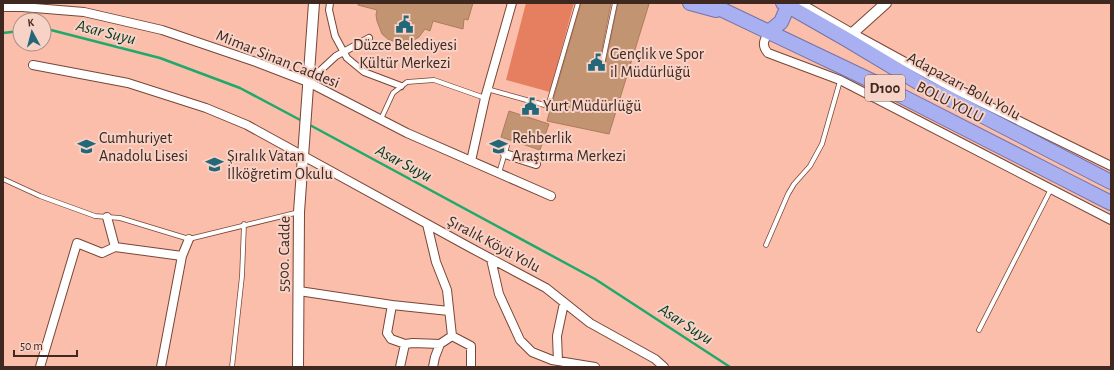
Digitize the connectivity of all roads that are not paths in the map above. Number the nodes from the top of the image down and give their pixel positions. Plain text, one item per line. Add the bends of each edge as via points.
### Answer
1 (314, 3) edge
2 (330, 3) edge
3 (512, 3) edge
4 (578, 3) edge
5 (615, 3) edge
6 (690, 3) edge
7 (708, 3) edge
8 (886, 3) edge
9 (790, 4) edge
10 (22, 5) edge
11 (3, 7) edge
12 (734, 15) junction
13 (769, 32) junction
14 (849, 36) junction
15 (369, 38) dead end
16 (343, 52) junction
17 (33, 65) dead end
18 (602, 65) dead end
19 (840, 80) junction
20 (308, 82) junction
21 (402, 86) junction
22 (488, 89) junction
23 (485, 98) junction
24 (381, 120) junction
25 (506, 150) joint
26 (304, 156) junction
27 (471, 161) junction
28 (536, 164) dead end
29 (1111, 166) edge
30 (498, 173) junction
31 (3, 179) edge
32 (1111, 182) edge
33 (1051, 189) junction
34 (551, 196) dead end
35 (1111, 203) edge
36 (299, 212) junction
37 (107, 217) junction
38 (1111, 220) edge
39 (244, 224) junction
40 (427, 224) junction
41 (189, 239) junction
42 (766, 245) dead end
43 (115, 247) junction
44 (182, 256) junction
45 (491, 259) junction
46 (299, 291) junction
47 (564, 303) junction
48 (392, 305) junction
49 (449, 311) junction
50 (979, 330) dead end
51 (452, 336) junction
52 (405, 344) junction
53 (440, 344) junction
54 (558, 361) junction
55 (40, 367) edge
56 (161, 367) edge
57 (232, 367) edge
58 (298, 367) edge
59 (400, 367) edge
60 (433, 367) edge
61 (471, 367) edge
62 (595, 367) edge
63 (664, 367) edge

1 - 20 street
2 - 16 street via 334,36
3 - 22 street
4 - 22 lane via 548,106
5 - 18 lane
6 - 12 highway
7 - 12 highway, BOLU YOLU / D100
8 - 14 street
9 - 13 highway via 781,22
9 - 14 highway, Adapazarı-Bolu Yolu / D100
10 - 11 street, Mimar Sinan Caddesi
10 - 20 street, Mimar Sinan Caddesi via 84,12 162,30
12 - 13 highway, BOLU YOLU / D100
13 - 19 street via 763,44 768,53
13 - 35 highway, BOLU YOLU / D100 via 874,82
14 - 29 street
14 - 32 highway, Adapazarı-Bolu Yolu / D100 via 921,84
15 - 16 street
16 - 20 street
16 - 21 street via 346,58 364,72
17 - 26 street, Şıralık Köyü Yolu via 128,83 199,105 248,124
19 - 33 street
19 - 42 lane via 822,144 810,166 788,194
20 - 24 street, Mimar Sinan Caddesi
20 - 26 street, 5500. Cadde
21 - 23 lane via 407,82 434,80
21 - 24 lane via 393,93
22 - 23 street
23 - 27 street
24 - 27 street, Mimar Sinan Caddesi
25 - 28 street
25 - 30 lane
26 - 36 street, 5500. Cadde
26 - 40 street, Şıralık Köyü Yolu
27 - 30 street, Mimar Sinan Caddesi
30 - 34 street, Mimar Sinan Caddesi
31 - 37 lane via 40,196 95,216
33 - 38 street
33 - 50 lane
36 - 39 lane
36 - 46 street, 5500. Cadde
37 - 41 lane via 120,218
37 - 43 street
39 - 41 lane
39 - 57 lane via 242,276
40 - 45 street, Şıralık Köyü Yolu
40 - 49 street via 436,262 447,290
41 - 44 street
43 - 44 street
43 - 55 street via 102,253 77,243
44 - 56 street
45 - 47 street, Şıralık Köyü Yolu via 546,288
45 - 54 street via 499,294 520,340 532,352
46 - 48 street
46 - 58 street, 5500. Cadde
47 - 54 street via 557,336
47 - 63 street, Şıralık Köyü Yolu via 590,323 655,359
48 - 49 street
48 - 52 street via 387,333 391,339
49 - 51 street
51 - 53 street
51 - 61 street via 471,346
52 - 53 street
52 - 59 street
53 - 60 street
54 - 62 street

